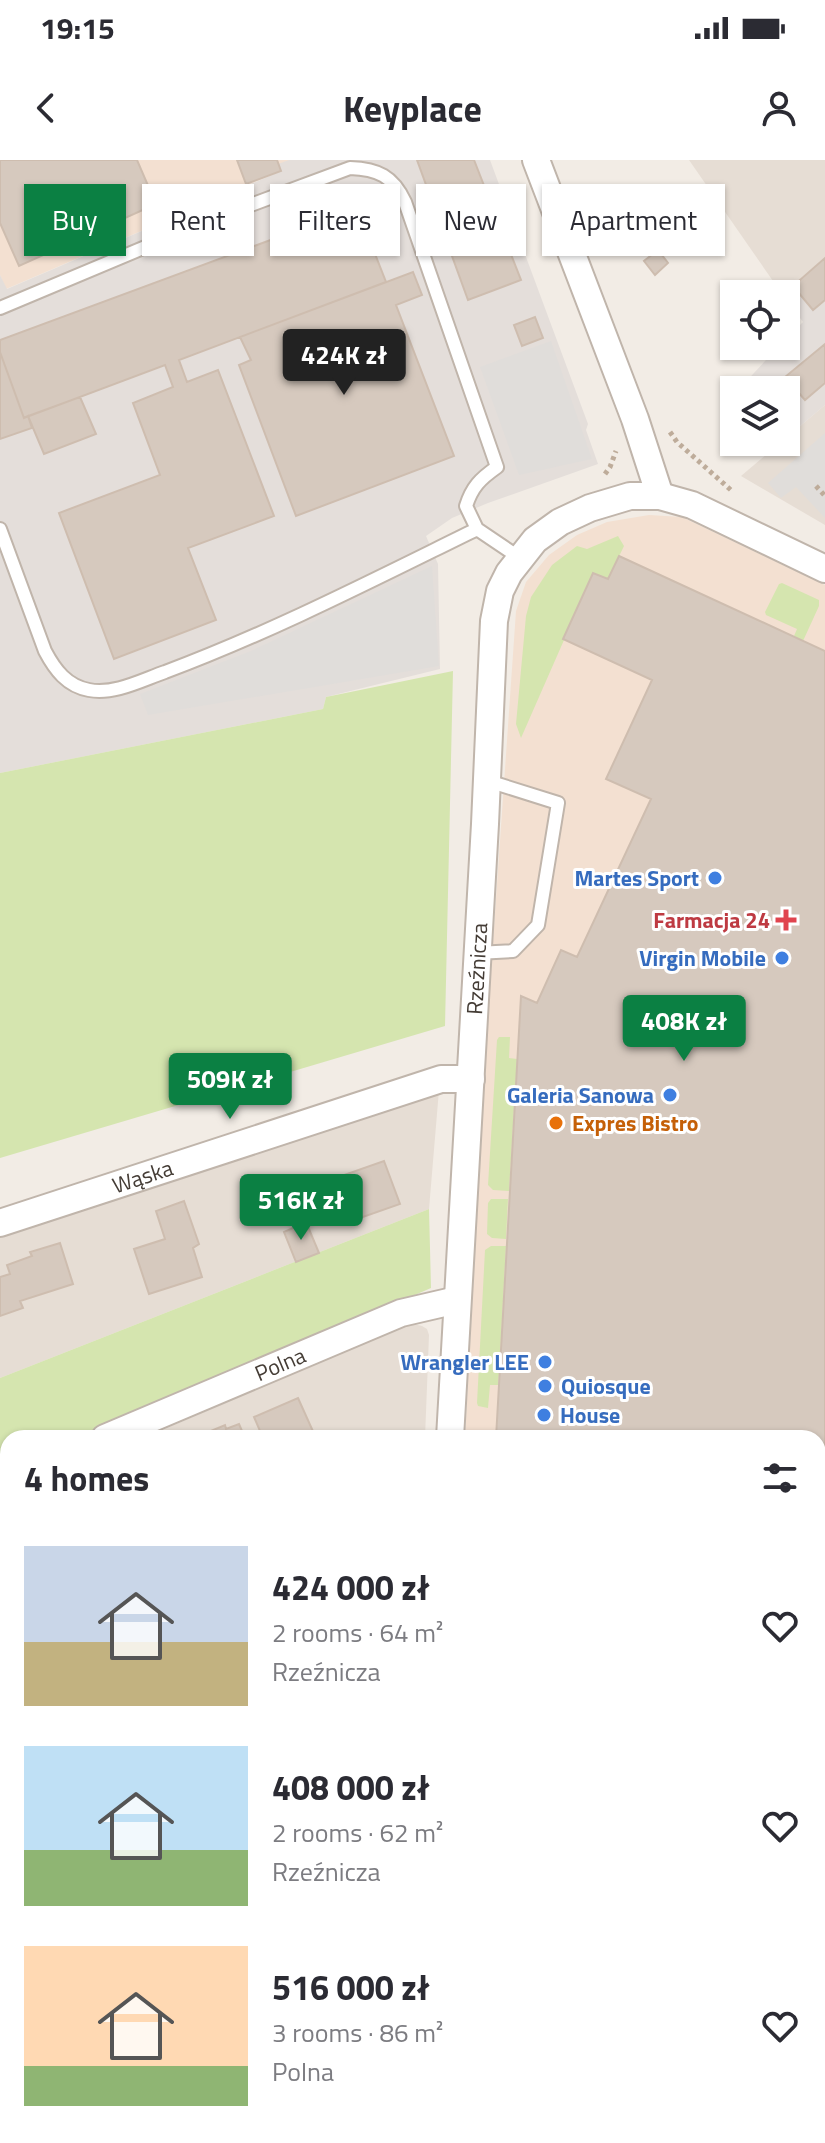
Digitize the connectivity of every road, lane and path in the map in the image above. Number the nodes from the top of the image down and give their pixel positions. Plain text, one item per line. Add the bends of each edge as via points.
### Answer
1 (536, 160) edge
2 (0, 308) edge
3 (665, 423) dead end
4 (816, 486) dead end
5 (660, 496) junction
6 (825, 496) edge
7 (742, 498) dead end
8 (0, 529) edge
9 (477, 529) junction
10 (520, 558) junction
11 (825, 569) edge
12 (487, 780) junction
13 (477, 953) junction
14 (471, 1079) junction
15 (0, 1223) edge
16 (457, 1300) junction
17 (124, 1430) edge
18 (450, 1430) edge

1 - 5 street
2 - 9 lane via 350,168 378,172 398,187 405,202 497,467 471,490 466,506
3 - 7 path via 677,442
4 - 6 path
5 - 10 street, Rzeźnicza via 630,496 590,508 560,522
5 - 11 street via 692,505
8 - 9 lane via 53,665 78,686 103,691 210,655
9 - 10 lane
10 - 12 street, Rzeźnicza via 500,591 494,621
12 - 13 street, Rzeźnicza
12 - 13 lane via 558,803 538,925 513,951
13 - 14 street, Rzeźnicza
14 - 15 street, Wąska via 441,1079
14 - 16 street, Rzeźnicza
16 - 17 street, Polna via 401,1313
16 - 18 street, Rzeźnicza

